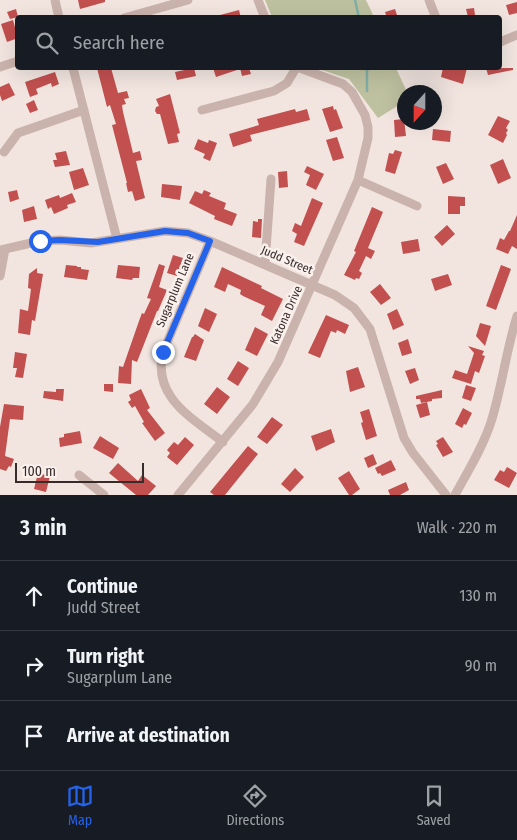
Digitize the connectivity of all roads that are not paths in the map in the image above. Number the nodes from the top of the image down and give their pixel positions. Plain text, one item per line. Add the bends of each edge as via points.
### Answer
1 (54, 0) edge
2 (188, 0) edge
3 (258, 0) edge
4 (429, 0) edge
5 (58, 15) edge
6 (135, 15) edge
7 (264, 15) edge
8 (435, 15) edge
9 (517, 36) edge
10 (502, 41) edge
11 (15, 62) edge
12 (0, 67) edge
13 (74, 70) edge
14 (295, 70) edge
15 (305, 70) edge
16 (84, 110) junction
17 (202, 110) dead end
18 (4, 152) dead end
19 (272, 179) dead end
20 (358, 180) junction
21 (417, 206) dead end
22 (117, 239) junction
23 (210, 241) junction
24 (2, 249) edge
25 (265, 264) junction
26 (0, 276) edge
27 (313, 285) junction
28 (517, 316) edge
29 (223, 442) junction
30 (79, 475) dead end
31 (104, 495) edge
32 (178, 495) edge
33 (446, 495) edge
34 (455, 495) edge

1 - 5 street
2 - 6 street
3 - 7 street
4 - 8 street
9 - 10 street
11 - 12 street
13 - 16 street
14 - 17 street via 287,82 274,91
15 - 20 street, Katona Drive via 343,84 362,107 368,138
16 - 18 street via 18,133
16 - 22 street
19 - 25 street
20 - 21 street
20 - 27 street, Katona Drive
22 - 23 street, Judd Street via 165,231 188,233
22 - 24 street, Judd Street via 91,243 40,241
23 - 25 street, Judd Street
23 - 29 street, Sugarplum Lane via 163,352 160,369 164,387 179,407
24 - 26 street
25 - 27 street, Judd Street
27 - 29 street, Katona Drive via 262,390
27 - 33 street, Judd Street via 346,302 365,321 404,438
28 - 34 street via 491,423
29 - 32 street, Katona Drive
30 - 31 street

